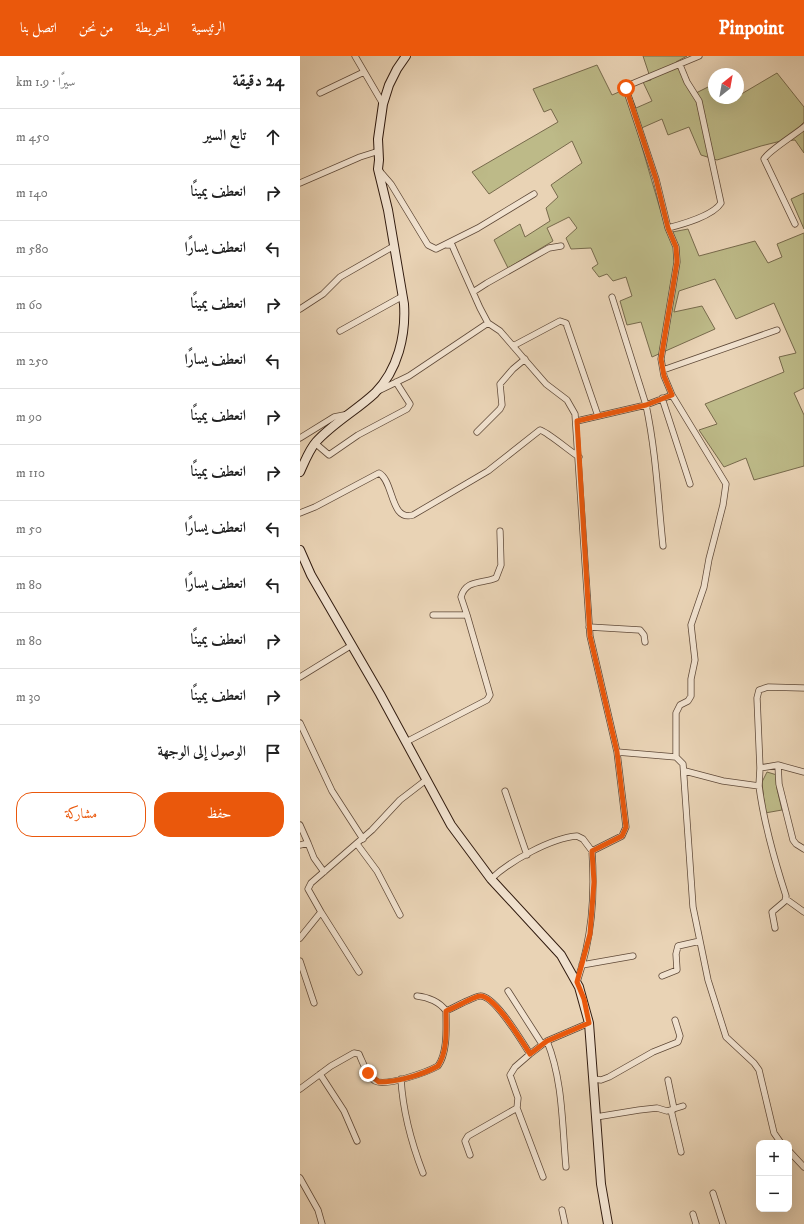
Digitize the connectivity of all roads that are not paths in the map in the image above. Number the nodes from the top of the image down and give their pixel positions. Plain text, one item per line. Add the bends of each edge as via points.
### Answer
1 (356, 56) edge
2 (406, 56) edge
3 (699, 56) edge
4 (680, 65) junction
5 (364, 72) junction
6 (320, 93) dead end
7 (383, 104) junction
8 (804, 127) edge
9 (379, 151) junction
10 (378, 169) junction
11 (300, 183) edge
12 (534, 194) dead end
13 (795, 224) dead end
14 (668, 228) junction
15 (447, 245) junction
16 (394, 246) junction
17 (561, 246) dead end
18 (473, 292) junction
19 (403, 296) junction
20 (612, 297) dead end
21 (300, 309) edge
22 (488, 323) junction
23 (777, 330) dead end
24 (340, 331) dead end
25 (513, 346) junction
26 (525, 359) junction
27 (663, 370) junction
28 (396, 382) junction
29 (376, 392) junction
30 (672, 395) junction
31 (662, 398) junction
32 (646, 405) junction
33 (349, 414) junction
34 (598, 416) junction
35 (577, 421) junction
36 (477, 432) dead end
37 (300, 438) edge
38 (316, 443) junction
39 (579, 457) junction
40 (300, 472) edge
41 (690, 484) dead end
42 (300, 513) edge
43 (500, 531) dead end
44 (663, 546) dead end
45 (300, 550) edge
46 (302, 561) edge
47 (433, 614) dead end
48 (467, 615) junction
49 (589, 627) junction
50 (645, 642) dead end
51 (352, 645) junction
52 (300, 677) edge
53 (804, 688) edge
54 (300, 723) edge
55 (406, 742) junction
56 (617, 752) junction
57 (676, 757) junction
58 (778, 765) junction
59 (760, 768) junction
60 (685, 771) junction
61 (804, 772) edge
62 (426, 780) junction
63 (760, 786) junction
64 (505, 791) dead end
65 (300, 825) edge
66 (363, 839) junction
67 (308, 843) junction
68 (357, 844) junction
69 (300, 845) edge
70 (804, 849) edge
71 (592, 851) junction
72 (527, 855) junction
73 (324, 872) junction
74 (491, 879) junction
75 (786, 899) junction
76 (321, 912) junction
77 (804, 912) edge
78 (400, 915) dead end
79 (775, 928) dead end
80 (300, 938) edge
81 (700, 941) junction
82 (633, 956) dead end
83 (300, 961) edge
84 (582, 965) junction
85 (359, 972) dead end
86 (662, 976) dead end
87 (577, 982) junction
88 (508, 991) dead end
89 (417, 996) dead end
90 (314, 1003) dead end
91 (446, 1011) junction
92 (675, 1020) dead end
93 (589, 1023) junction
94 (545, 1043) junction
95 (530, 1054) junction
96 (320, 1074) junction
97 (401, 1079) junction
98 (594, 1079) junction
99 (668, 1080) dead end
100 (300, 1089) edge
101 (683, 1106) dead end
102 (517, 1108) junction
103 (673, 1109) junction
104 (596, 1117) junction
105 (780, 1140) edge
106 (356, 1142) dead end
107 (681, 1152) dead end
108 (792, 1154) edge
109 (470, 1155) dead end
110 (566, 1167) dead end
111 (804, 1167) edge
112 (423, 1173) dead end
113 (544, 1177) dead end
114 (300, 1178) edge
115 (713, 1193) dead end
116 (562, 1210) dead end
117 (693, 1214) dead end
118 (322, 1224) edge
119 (565, 1224) edge
120 (608, 1224) edge
121 (696, 1224) edge
122 (722, 1224) edge

1 - 5 street
2 - 7 main road via 397,69
3 - 4 street
4 - 14 street via 699,101 720,203 714,210 700,217
4 - 14 street via 627,86 626,89 650,157
5 - 6 street
5 - 7 street
7 - 9 main road via 379,122
8 - 13 street via 766,154 764,159
9 - 10 main road
9 - 11 street
10 - 15 street via 391,184 428,245 436,249
10 - 16 main road
12 - 15 street
14 - 27 street via 676,247 677,262 662,349
15 - 18 street via 452,245
16 - 19 main road
16 - 21 street via 337,279 323,294
17 - 18 street via 549,248
18 - 22 street
19 - 24 street
19 - 29 main road via 405,318 400,346 391,370
20 - 32 street
22 - 25 street via 500,331
22 - 28 street
23 - 27 street
25 - 26 street
25 - 34 street via 560,321 566,323
26 - 35 street via 546,384 567,400
26 - 36 street via 500,384 502,404
27 - 30 street
28 - 29 street
28 - 38 street via 410,404 407,409 358,434 329,455
29 - 33 main road
30 - 31 street
30 - 57 street via 726,484 724,505 706,570 704,587 691,625 695,660 691,696 688,701 680,704 676,713
31 - 32 street
31 - 41 street
32 - 34 street
32 - 44 street via 654,452
33 - 37 street via 334,417
33 - 38 main road
34 - 35 street
35 - 39 street
38 - 40 main road
39 - 42 street via 565,449 547,432 540,430 488,472 413,514 402,514 385,479 379,473
39 - 49 street
43 - 48 street via 501,570 496,578 466,587 461,597
45 - 46 main road
46 - 51 main road
47 - 48 street
48 - 55 street via 490,697
49 - 50 street via 640,630
49 - 56 street
51 - 52 street
51 - 55 main road
53 - 59 street via 768,687 759,690 756,698
54 - 66 street via 332,790
55 - 62 main road
56 - 57 street
56 - 71 street via 625,831 622,836
57 - 60 street via 683,764
58 - 59 street
58 - 61 street
58 - 70 street via 779,784 793,840
59 - 63 street
60 - 63 street via 723,781
60 - 81 street via 693,907
62 - 66 street via 400,800
62 - 74 main road via 450,825
63 - 75 street via 771,850
64 - 72 street
65 - 67 street
66 - 68 street
67 - 69 street
67 - 73 street
68 - 73 street
68 - 78 street via 377,871
71 - 72 street via 583,839 577,836
71 - 84 street via 593,912
72 - 74 street via 512,862
73 - 76 street via 311,883 308,890
74 - 87 main road via 554,946
75 - 77 street
75 - 79 street via 772,912
76 - 80 street
76 - 85 street
81 - 86 street via 678,946 677,970
81 - 105 street via 708,980 724,1031 730,1043 759,1070 774,1133
82 - 84 street
83 - 90 street
84 - 87 street
87 - 93 main road
88 - 94 street
89 - 91 street via 434,1001
91 - 95 street via 478,996 485,998 505,1017
91 - 97 street via 440,1062 434,1068
92 - 98 street via 680,1036 678,1042 653,1052 609,1077
93 - 94 street
93 - 98 main road
94 - 95 street
94 - 110 street via 555,1061 558,1077
95 - 102 street via 510,1075 518,1098
96 - 97 street via 357,1053 374,1080 386,1082
96 - 100 street
96 - 106 street via 344,1111
97 - 112 street via 409,1134
98 - 104 main road
99 - 103 street
101 - 103 street
102 - 109 street via 468,1136 465,1141
102 - 113 street
103 - 104 street via 664,1111 657,1108
103 - 107 street
104 - 120 main road via 604,1207
108 - 111 street
114 - 118 street via 318,1210
115 - 122 street
116 - 119 street
117 - 121 street

